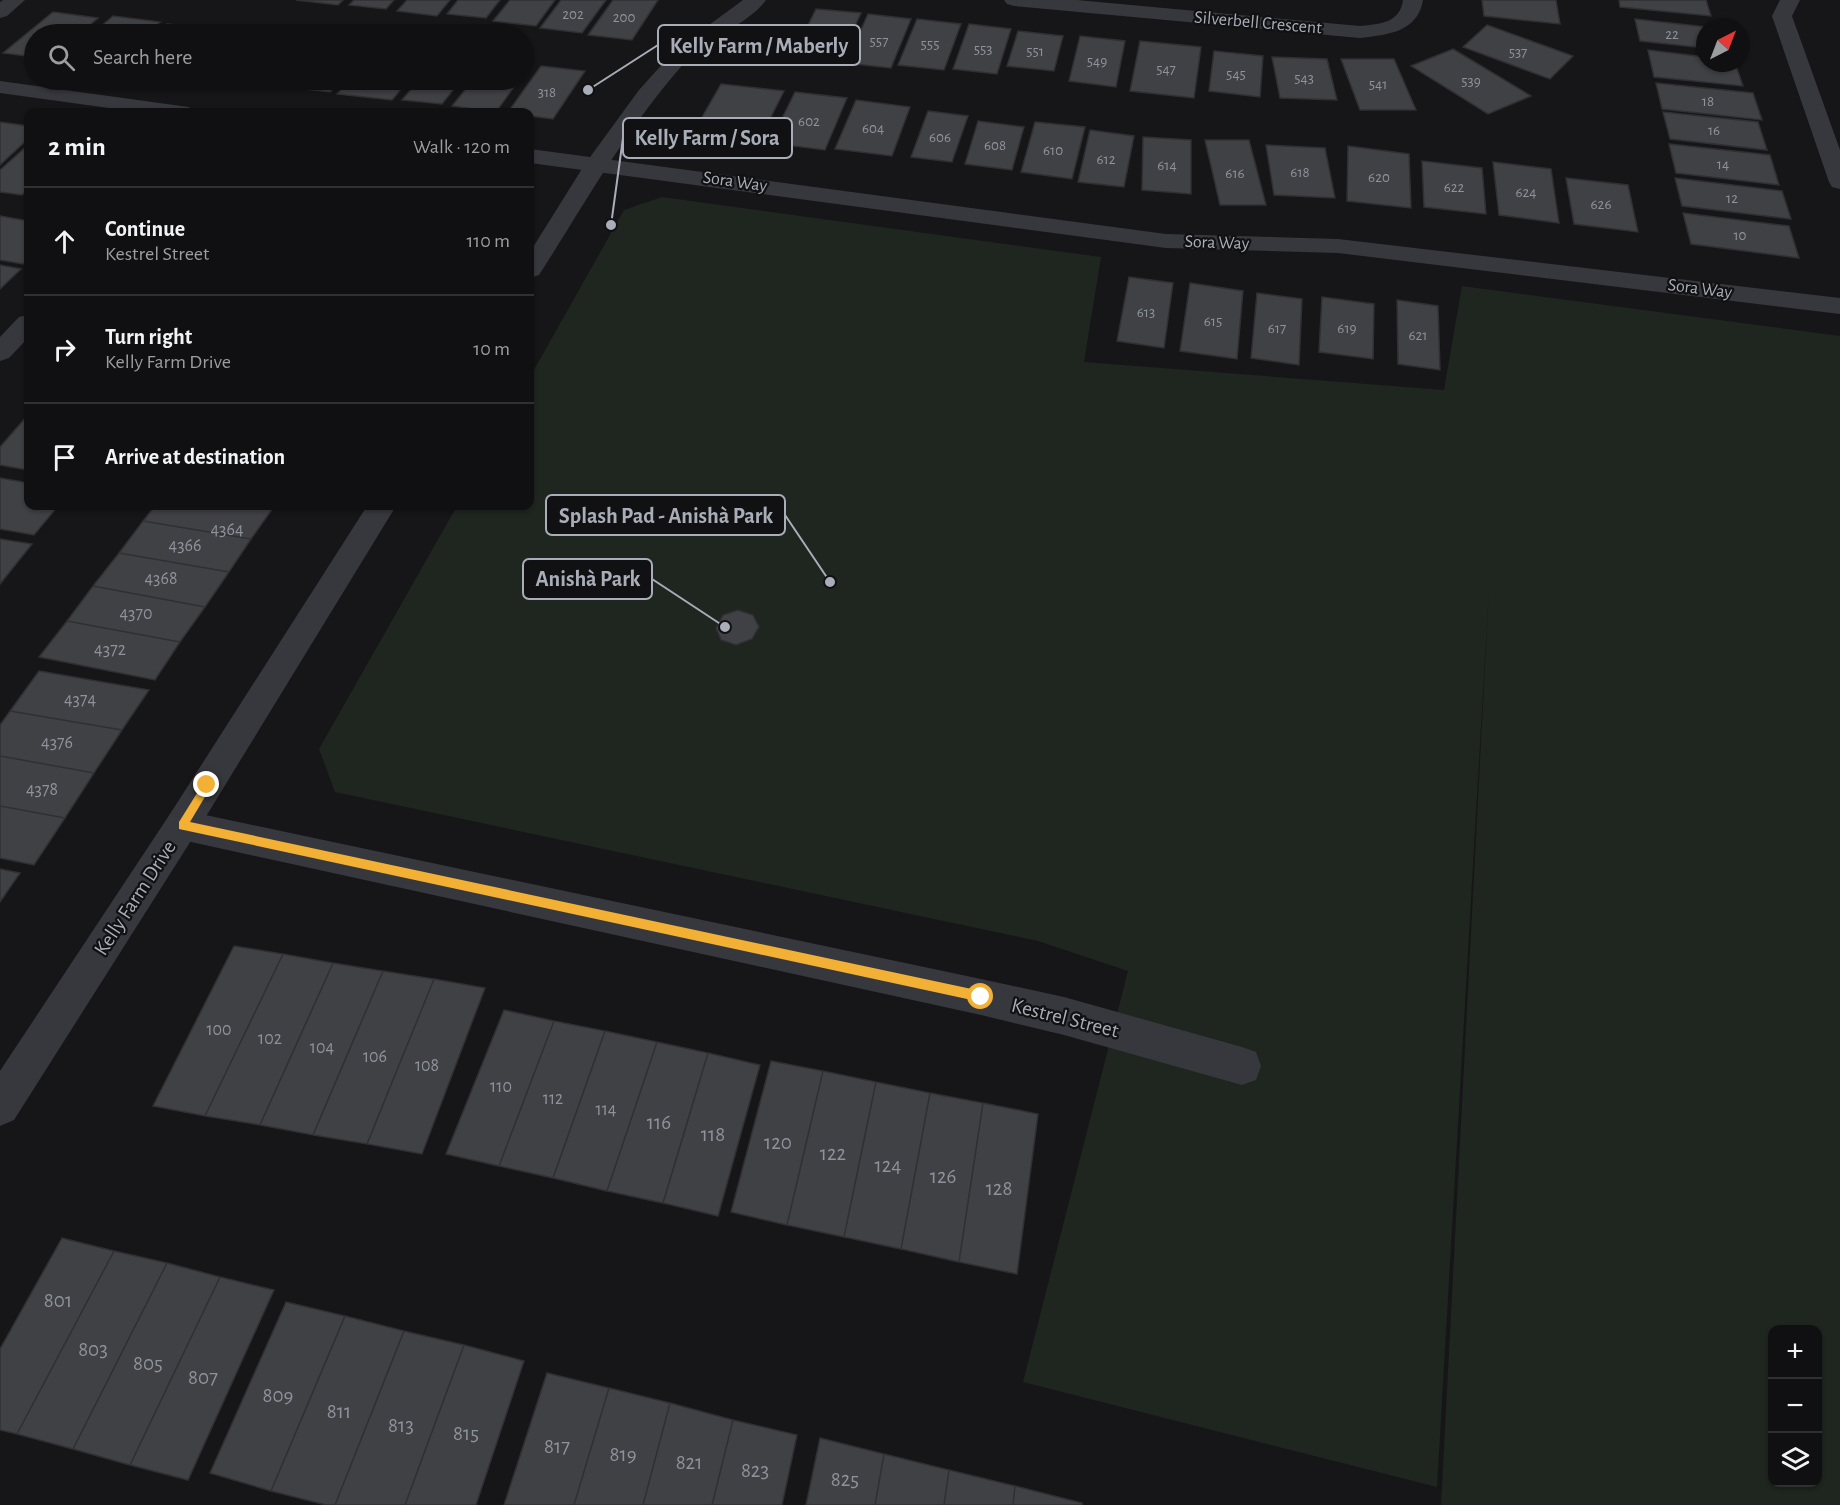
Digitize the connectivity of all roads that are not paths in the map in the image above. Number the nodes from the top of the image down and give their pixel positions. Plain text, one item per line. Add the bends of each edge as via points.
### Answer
1 (15, 0) edge
2 (756, 0) edge
3 (1014, 0) edge
4 (1413, 0) edge
5 (1790, 0) edge
6 (0, 12) edge
7 (0, 87) edge
8 (152, 108) edge
9 (534, 156) edge
10 (596, 164) junction
11 (1840, 182) edge
12 (534, 264) edge
13 (1840, 306) edge
14 (24, 327) edge
15 (0, 352) edge
16 (379, 510) edge
17 (182, 825) junction
18 (1242, 1066) dead end
19 (0, 1106) edge

1 - 6 street
2 - 10 street via 682,54 646,94
3 - 4 street, Silverbell Crescent via 1360,32 1387,30 1405,20 1413,9
5 - 11 street via 1782,16
7 - 8 street
9 - 10 street, Sora Way
10 - 12 street
10 - 13 street, Sora Way via 1166,241 1338,246
14 - 15 street
16 - 17 street, Kelly Farm Drive
17 - 18 street, Kestrel Street via 981,997
17 - 19 street, Kelly Farm Drive

